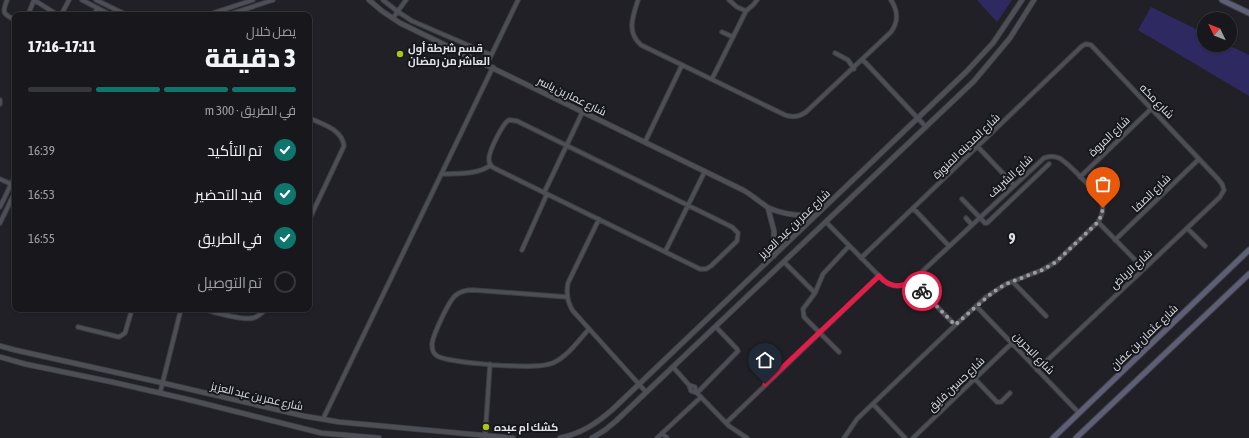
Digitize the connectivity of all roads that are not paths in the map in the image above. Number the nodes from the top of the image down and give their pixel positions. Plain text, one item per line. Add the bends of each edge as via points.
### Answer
1 (7, 0) edge
2 (34, 0) edge
3 (69, 0) edge
4 (82, 0) edge
5 (96, 0) edge
6 (253, 0) edge
7 (273, 0) edge
8 (369, 0) edge
9 (383, 0) edge
10 (406, 0) edge
11 (518, 0) edge
12 (638, 0) edge
13 (729, 0) edge
14 (757, 0) edge
15 (891, 0) edge
16 (1022, 0) edge
17 (1034, 0) edge
18 (1222, 0) edge
19 (97, 8) junction
20 (746, 11) junction
21 (29, 12) edge
22 (55, 12) edge
23 (62, 12) edge
24 (95, 12) edge
25 (102, 12) edge
26 (121, 12) edge
27 (217, 12) edge
28 (236, 12) edge
29 (398, 12) junction
30 (1249, 13) edge
31 (12, 18) edge
32 (393, 18) junction
33 (722, 32) dead end
34 (733, 37) junction
35 (1082, 46) joint
36 (835, 53) dead end
37 (491, 55) junction
38 (863, 60) junction
39 (487, 64) junction
40 (682, 65) junction
41 (493, 67) junction
42 (854, 69) junction
43 (712, 79) junction
44 (0, 100) edge
45 (0, 104) edge
46 (1151, 109) junction
47 (583, 111) junction
48 (918, 118) junction
49 (312, 120) edge
50 (926, 127) junction
51 (645, 142) junction
52 (567, 145) junction
53 (978, 147) junction
54 (1199, 159) junction
55 (1049, 164) dead end
56 (491, 165) junction
57 (704, 171) junction
58 (442, 174) junction
59 (1216, 176) joint
60 (1080, 177) junction
61 (0, 179) edge
62 (11, 184) joint
63 (1014, 185) junction
64 (545, 193) junction
65 (12, 198) edge
66 (962, 199) dead end
67 (688, 205) junction
68 (0, 207) edge
69 (768, 208) junction
70 (913, 208) junction
71 (312, 214) edge
72 (816, 215) junction
73 (980, 217) junction
74 (966, 218) dead end
75 (599, 219) junction
76 (826, 222) junction
77 (1098, 222) junction
78 (0, 223) edge
79 (972, 225) junction
80 (1187, 228) junction
81 (1115, 240) junction
82 (850, 246) junction
83 (949, 246) junction
84 (1205, 246) dead end
85 (522, 250) dead end
86 (1249, 250) edge
87 (665, 252) junction
88 (774, 256) junction
89 (861, 258) junction
90 (784, 262) junction
91 (1144, 269) junction
92 (1249, 274) edge
93 (879, 276) junction
94 (912, 281) junction
95 (1013, 282) junction
96 (814, 293) junction
97 (567, 297) junction
98 (976, 306) junction
99 (131, 312) edge
100 (180, 312) edge
101 (216, 312) edge
102 (262, 312) edge
103 (1046, 316) dead end
104 (955, 325) junction
105 (78, 327) dead end
106 (716, 327) junction
107 (589, 329) junction
108 (819, 332) junction
109 (1012, 343) junction
110 (0, 346) edge
111 (839, 352) dead end
112 (0, 357) edge
113 (490, 364) junction
114 (673, 367) junction
115 (1037, 370) junction
116 (975, 379) junction
117 (163, 383) junction
118 (639, 384) junction
119 (646, 392) junction
120 (696, 392) junction
121 (160, 393) junction
122 (1010, 393) dead end
123 (701, 397) junction
124 (873, 404) junction
125 (1079, 413) junction
126 (323, 419) junction
127 (726, 423) junction
128 (662, 433) junction
129 (485, 436) edge
130 (739, 436) edge
131 (379, 438) edge
132 (513, 438) edge
133 (560, 438) edge
134 (592, 438) edge
135 (657, 438) edge
136 (667, 438) edge
137 (747, 438) edge
138 (844, 438) edge
139 (905, 438) edge
140 (913, 438) edge
141 (1052, 438) edge
142 (1076, 438) edge

1 - 31 street via 4,12
2 - 21 street
2 - 22 street
3 - 23 street
4 - 19 street
5 - 26 street
6 - 27 street
7 - 28 street
8 - 32 street, شارع عمار بن ياسر
9 - 29 street
10 - 29 street
11 - 37 street
12 - 40 street via 631,25 636,40 641,45
13 - 20 street
14 - 20 street
15 - 38 street via 896,11 896,24
16 - 48 street, شارع عمر بن عبد العزيز via 1005,27 980,58
17 - 50 street, شارع عمر بن عبد العزيز via 1021,23 995,58
18 - 30 main road
19 - 24 street
19 - 25 street
20 - 34 street
29 - 32 street
29 - 37 street via 412,21
32 - 39 street, شارع عمار بن ياسر
33 - 34 street
34 - 43 street
35 - 46 street, شارع مكه via 1088,44 1093,47
35 - 53 street, شارع المدينه المنورة
36 - 42 street via 848,60
37 - 39 street
38 - 42 street
38 - 48 street
39 - 41 street, شارع عمار بن ياسر
40 - 43 street
40 - 51 street
41 - 47 street, شارع عمار بن ياسر
41 - 58 street
42 - 43 street via 806,112 795,117 785,115
44 - 45 street
46 - 54 street, شارع مكه
46 - 60 street, شارع المروة
47 - 51 street, شارع عمار بن ياسر
47 - 52 street
48 - 50 street
48 - 72 street, شارع عمر بن عبد العزيز
49 - 71 street via 340,135 344,146
50 - 76 street, شارع عمر بن عبد العزيز
51 - 57 street, شارع عمار بن ياسر
52 - 56 street via 509,120 503,125 490,153
52 - 64 street
52 - 67 street
53 - 63 street
53 - 70 street, شارع المدينه المنورة
54 - 59 street, شارع مكه
54 - 81 street, شارع الصفا
55 - 73 street via 988,223
56 - 58 street via 475,172
56 - 64 street
57 - 67 street
57 - 69 street, شارع عمار بن ياسر via 750,194
58 - 126 street
59 - 80 street, شارع الرياض via 1224,187 1223,192
60 - 63 street, شارع الشريف via 1062,160 1050,156 1041,160
60 - 77 street, شارع الشريف via 1101,201 1102,212
61 - 62 street
62 - 68 street
63 - 73 street, شارع الشريف
64 - 75 street
64 - 85 street
65 - 78 street
66 - 73 street
67 - 87 street
67 - 87 street via 735,228 737,241 706,269 700,269
69 - 72 street, شارع عمار بن ياسر via 793,214
69 - 88 street via 774,231
70 - 83 street
70 - 89 street, شارع المدينه المنورة
72 - 88 street, شارع عمر بن عبد العزيز
73 - 79 street, شارع الشريف
74 - 79 street
75 - 87 street
75 - 97 street via 568,283
76 - 82 street
76 - 90 street, شارع عمر بن عبد العزيز
77 - 81 street
77 - 95 street via 1056,262
79 - 83 street, شارع الشريف
80 - 84 street
80 - 91 street, شارع الرياض
81 - 91 street
82 - 89 street
82 - 96 street via 825,271
83 - 94 street, شارع الشريف
86 - 125 main road, شارع عثمان بن عفان
88 - 118 street, شارع عمر بن عبد العزيز
89 - 93 street
90 - 96 street
90 - 106 street, شارع عمر بن عبد العزيز
91 - 115 street, شارع الرياض
92 - 142 main road
93 - 94 street via 886,283 895,286
93 - 108 street
94 - 104 street
95 - 98 street via 993,292
95 - 103 street
96 - 108 street via 802,312
97 - 107 street via 573,311
97 - 113 street via 473,290 463,291 455,296 447,307 433,341 434,353 441,359
98 - 104 street
98 - 109 street, شارع البحرين
99 - 105 street via 125,333 119,337
100 - 117 street
101 - 102 street via 245,319
104 - 124 street
106 - 114 street, شارع عمر بن عبد العزيز
106 - 120 street via 738,351
107 - 113 street via 564,356 550,364
107 - 118 street
108 - 111 street
108 - 127 street
109 - 115 street, شارع البحرين
109 - 116 street, شارع حسين فايق
110 - 117 street, شارع عمر بن عبد العزيز
112 - 121 street, شارع عمر بن عبد العزيز
113 - 129 street
114 - 119 street, شارع عمر بن عبد العزيز
114 - 120 street via 689,385 695,387
115 - 125 street, شارع البحرين
116 - 122 street via 997,402 1001,402
116 - 140 street, شارع حسين فايق
117 - 121 street
117 - 126 street, شارع عمر بن عبد العزيز
118 - 119 street
118 - 133 street, شارع عمر بن عبد العزيز via 587,429
119 - 134 street, شارع عمر بن عبد العزيز via 616,421
120 - 123 street
121 - 131 street, شارع عمر بن عبد العزيز via 321,433
123 - 127 street
123 - 128 street
124 - 138 street via 857,419
124 - 139 street
125 - 141 main road, شارع عثمان بن عفان
126 - 129 street, شارع عمر بن عبد العزيز
127 - 130 street
128 - 135 street
128 - 136 street
129 - 132 street, شارع عمر بن عبد العزيز
130 - 137 street

